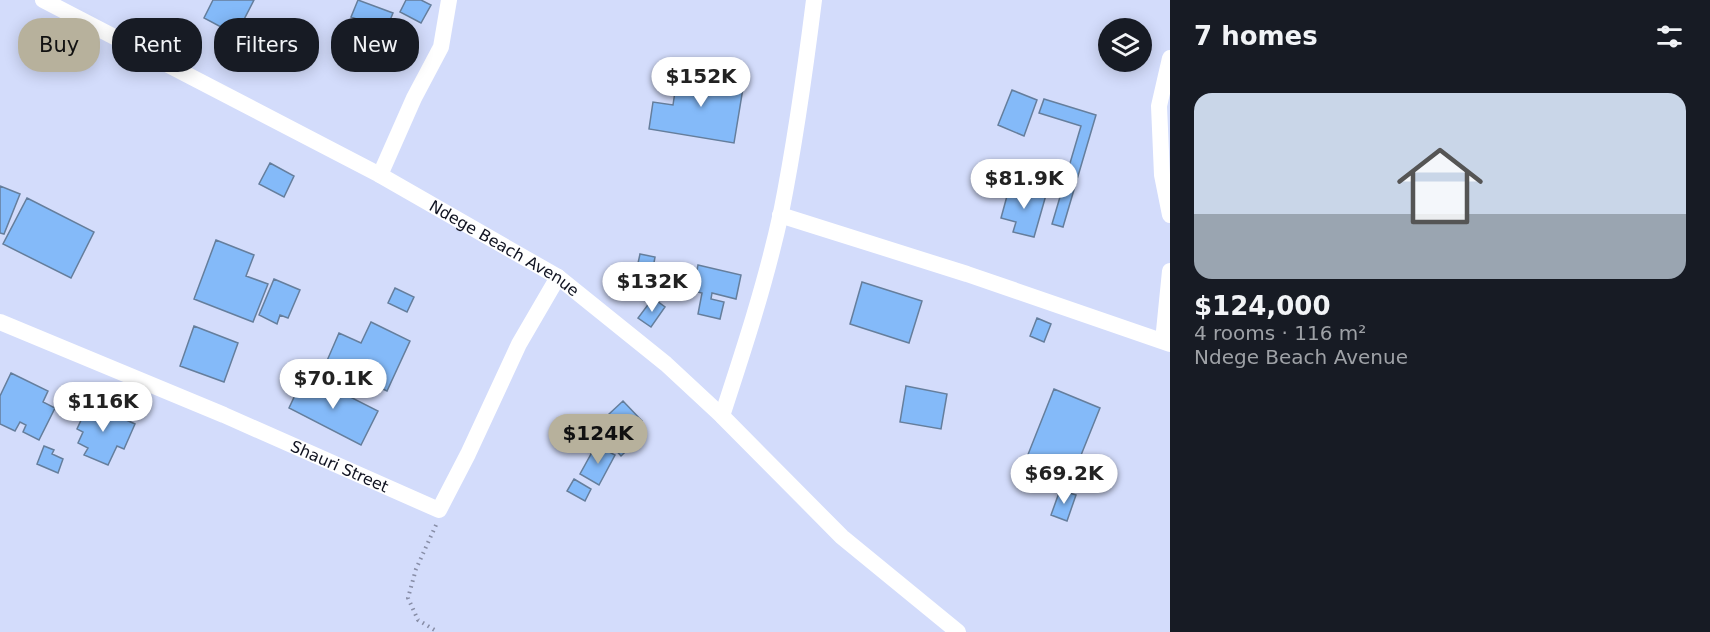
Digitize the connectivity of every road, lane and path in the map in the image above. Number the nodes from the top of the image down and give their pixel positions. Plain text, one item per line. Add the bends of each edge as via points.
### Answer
1 (46, 0) edge
2 (449, 0) edge
3 (814, 0) edge
4 (1170, 58) edge
5 (380, 175) junction
6 (780, 215) junction
7 (1170, 215) edge
8 (1170, 271) edge
9 (558, 277) junction
10 (0, 322) edge
11 (1166, 343) edge
12 (722, 416) junction
13 (439, 510) junction
14 (438, 632) edge
15 (958, 632) edge

1 - 5 street, Ndege Beach Avenue
2 - 5 street via 441,47
3 - 6 street via 800,108
4 - 7 street via 1159,106 1162,175
5 - 9 street, Ndege Beach Avenue
6 - 11 street
6 - 12 street via 751,328
8 - 11 street
9 - 12 street, Ndege Beach Avenue via 666,364
9 - 13 street via 519,344
10 - 13 street, Shauri Street
12 - 15 street, Ndege Beach Avenue via 843,537
13 - 14 path via 408,598 418,620

